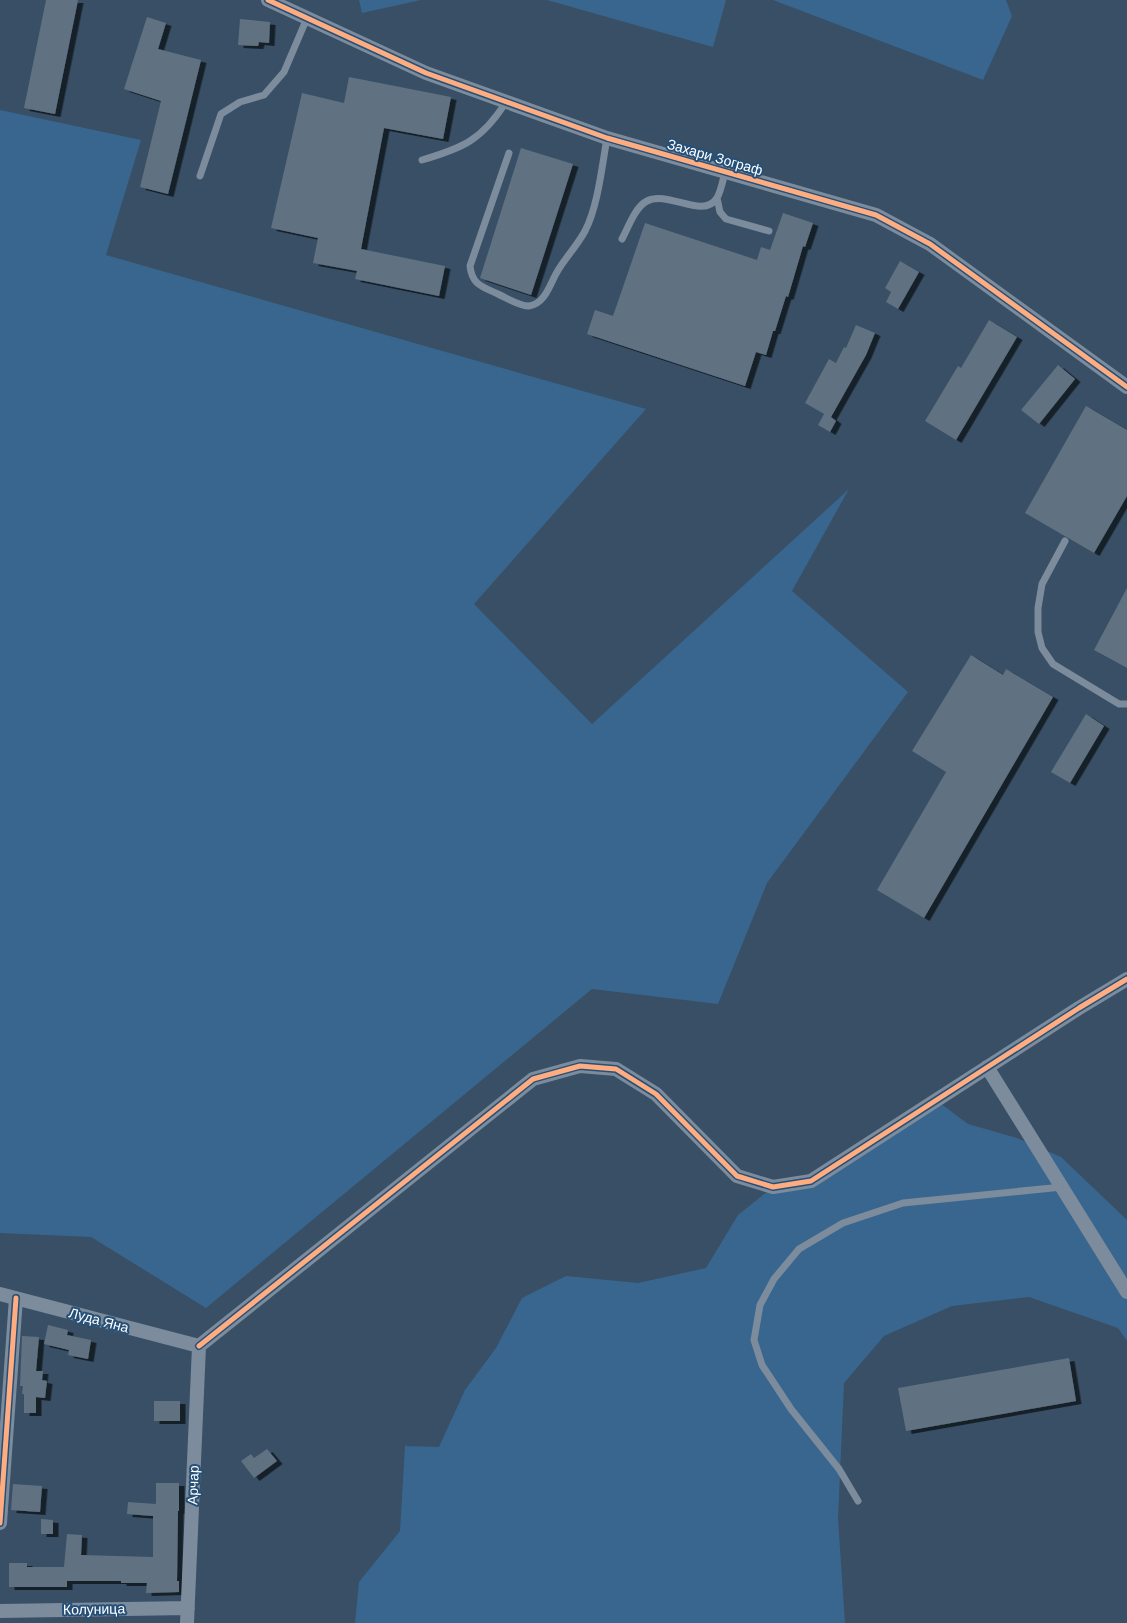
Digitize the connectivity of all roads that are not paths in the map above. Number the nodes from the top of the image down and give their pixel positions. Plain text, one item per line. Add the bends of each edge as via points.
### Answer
1 (268, 0) edge
2 (306, 18) junction
3 (506, 102) junction
4 (607, 138) junction
5 (509, 153) dead end
6 (422, 160) dead end
7 (725, 172) junction
8 (200, 176) dead end
9 (717, 198) junction
10 (769, 231) dead end
11 (622, 239) dead end
12 (1127, 387) edge
13 (1065, 541) dead end
14 (1127, 704) edge
15 (1127, 979) edge
16 (987, 1067) junction
17 (1062, 1187) junction
18 (1127, 1292) edge
19 (0, 1294) edge
20 (16, 1298) junction
21 (199, 1346) junction
22 (3, 1436) edge
23 (858, 1501) dead end
24 (0, 1524) edge
25 (188, 1608) junction
26 (0, 1611) edge
27 (187, 1623) edge

1 - 2 street, Захари Зограф
2 - 3 street, Захари Зограф via 426,73
2 - 8 lane via 284,72 264,95 240,102 221,114
3 - 4 street, Захари Зограф
3 - 6 lane via 496,119 476,137 453,151
4 - 5 lane via 598,194 585,230 547,293 539,302 528,306 477,284 471,276 470,266
4 - 7 street, Захари Зограф
7 - 9 lane
7 - 12 street, Захари Зограф via 876,215 930,244
9 - 10 lane via 720,212 726,219
9 - 11 lane via 695,207 666,198 648,201 640,207
13 - 14 lane via 1042,584 1038,632 1042,648 1053,664 1119,704
15 - 16 street
16 - 17 street
16 - 21 street via 811,1181 773,1187 737,1176 656,1094 616,1069 580,1066 533,1079
17 - 18 street
17 - 23 lane via 903,1203 843,1223 799,1249 774,1278 760,1305 754,1340 762,1365 791,1409 840,1469
19 - 20 street, Луда Яна
20 - 21 street, Луда Яна
20 - 22 street
21 - 25 street, Арчар
22 - 24 street
25 - 26 street, Колуница
25 - 27 street, Арчар

